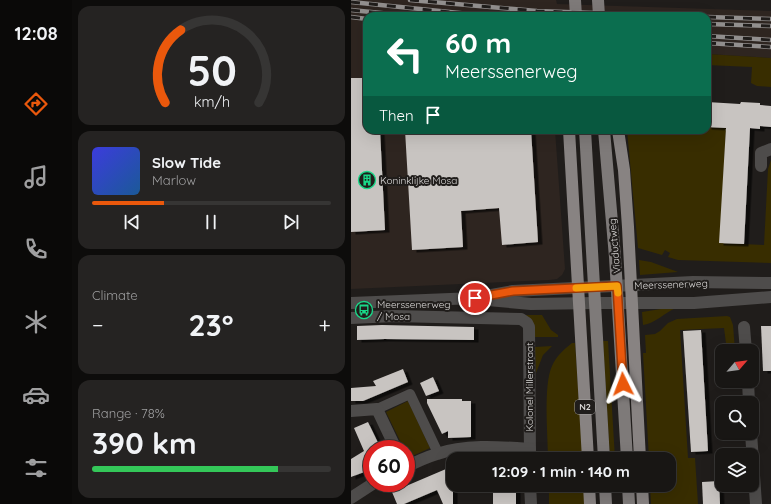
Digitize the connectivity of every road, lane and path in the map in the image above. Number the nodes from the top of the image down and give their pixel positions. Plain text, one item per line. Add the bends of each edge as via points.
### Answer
1 (575, 1) edge
2 (598, 2) edge
3 (576, 12) edge
4 (599, 12) edge
5 (569, 134) edge
6 (585, 134) edge
7 (604, 134) edge
8 (619, 134) edge
9 (771, 149) edge
10 (761, 166) dead end
11 (771, 283) edge
12 (593, 286) junction
13 (617, 286) junction
14 (770, 297) edge
15 (475, 298) junction
16 (393, 302) junction
17 (351, 303) edge
18 (595, 303) junction
19 (618, 304) junction
20 (394, 316) junction
21 (351, 318) edge
22 (744, 327) dead end
23 (745, 344) edge
24 (377, 410) junction
25 (351, 411) edge
26 (392, 440) edge
27 (751, 440) edge
28 (519, 452) edge
29 (530, 452) edge
30 (588, 452) edge
31 (604, 452) edge
32 (627, 452) edge
33 (640, 452) edge
34 (438, 453) junction
35 (415, 463) edge
36 (363, 491) edge
37 (530, 492) edge
38 (589, 492) edge
39 (606, 492) edge
40 (628, 492) edge
41 (642, 492) edge
42 (353, 499) edge
43 (531, 504) edge
44 (590, 504) edge
45 (607, 504) edge
46 (629, 504) edge
47 (643, 504) edge
48 (756, 504) edge

1 - 3 main road
2 - 4 main road
5 - 30 highway, N2
6 - 12 main road
7 - 13 main road, Viaductweg
8 - 33 highway via 628,227
9 - 10 street via 761,152
11 - 13 street, Meerssenerweg via 693,282
12 - 13 street, Meerssenerweg
12 - 15 street, Meerssenerweg via 513,291
12 - 18 main road
13 - 19 main road, Viaductweg
14 - 19 street, Meerssenerweg via 694,303
15 - 16 street, Meerssenerweg
15 - 18 street, Meerssenerweg via 531,304
16 - 17 street, Meerssenerweg
16 - 20 street
18 - 19 street, Meerssenerweg
18 - 31 main road
19 - 32 main road, Viaductweg
20 - 21 street
20 - 29 street, Kolonel Millerstraat via 521,319 527,323
22 - 23 street
24 - 25 street
24 - 26 street
24 - 34 street via 410,394
27 - 48 street
28 - 34 street via 490,447
34 - 35 street
36 - 42 street
37 - 43 street
38 - 44 highway
39 - 45 main road
40 - 46 main road
41 - 47 highway

